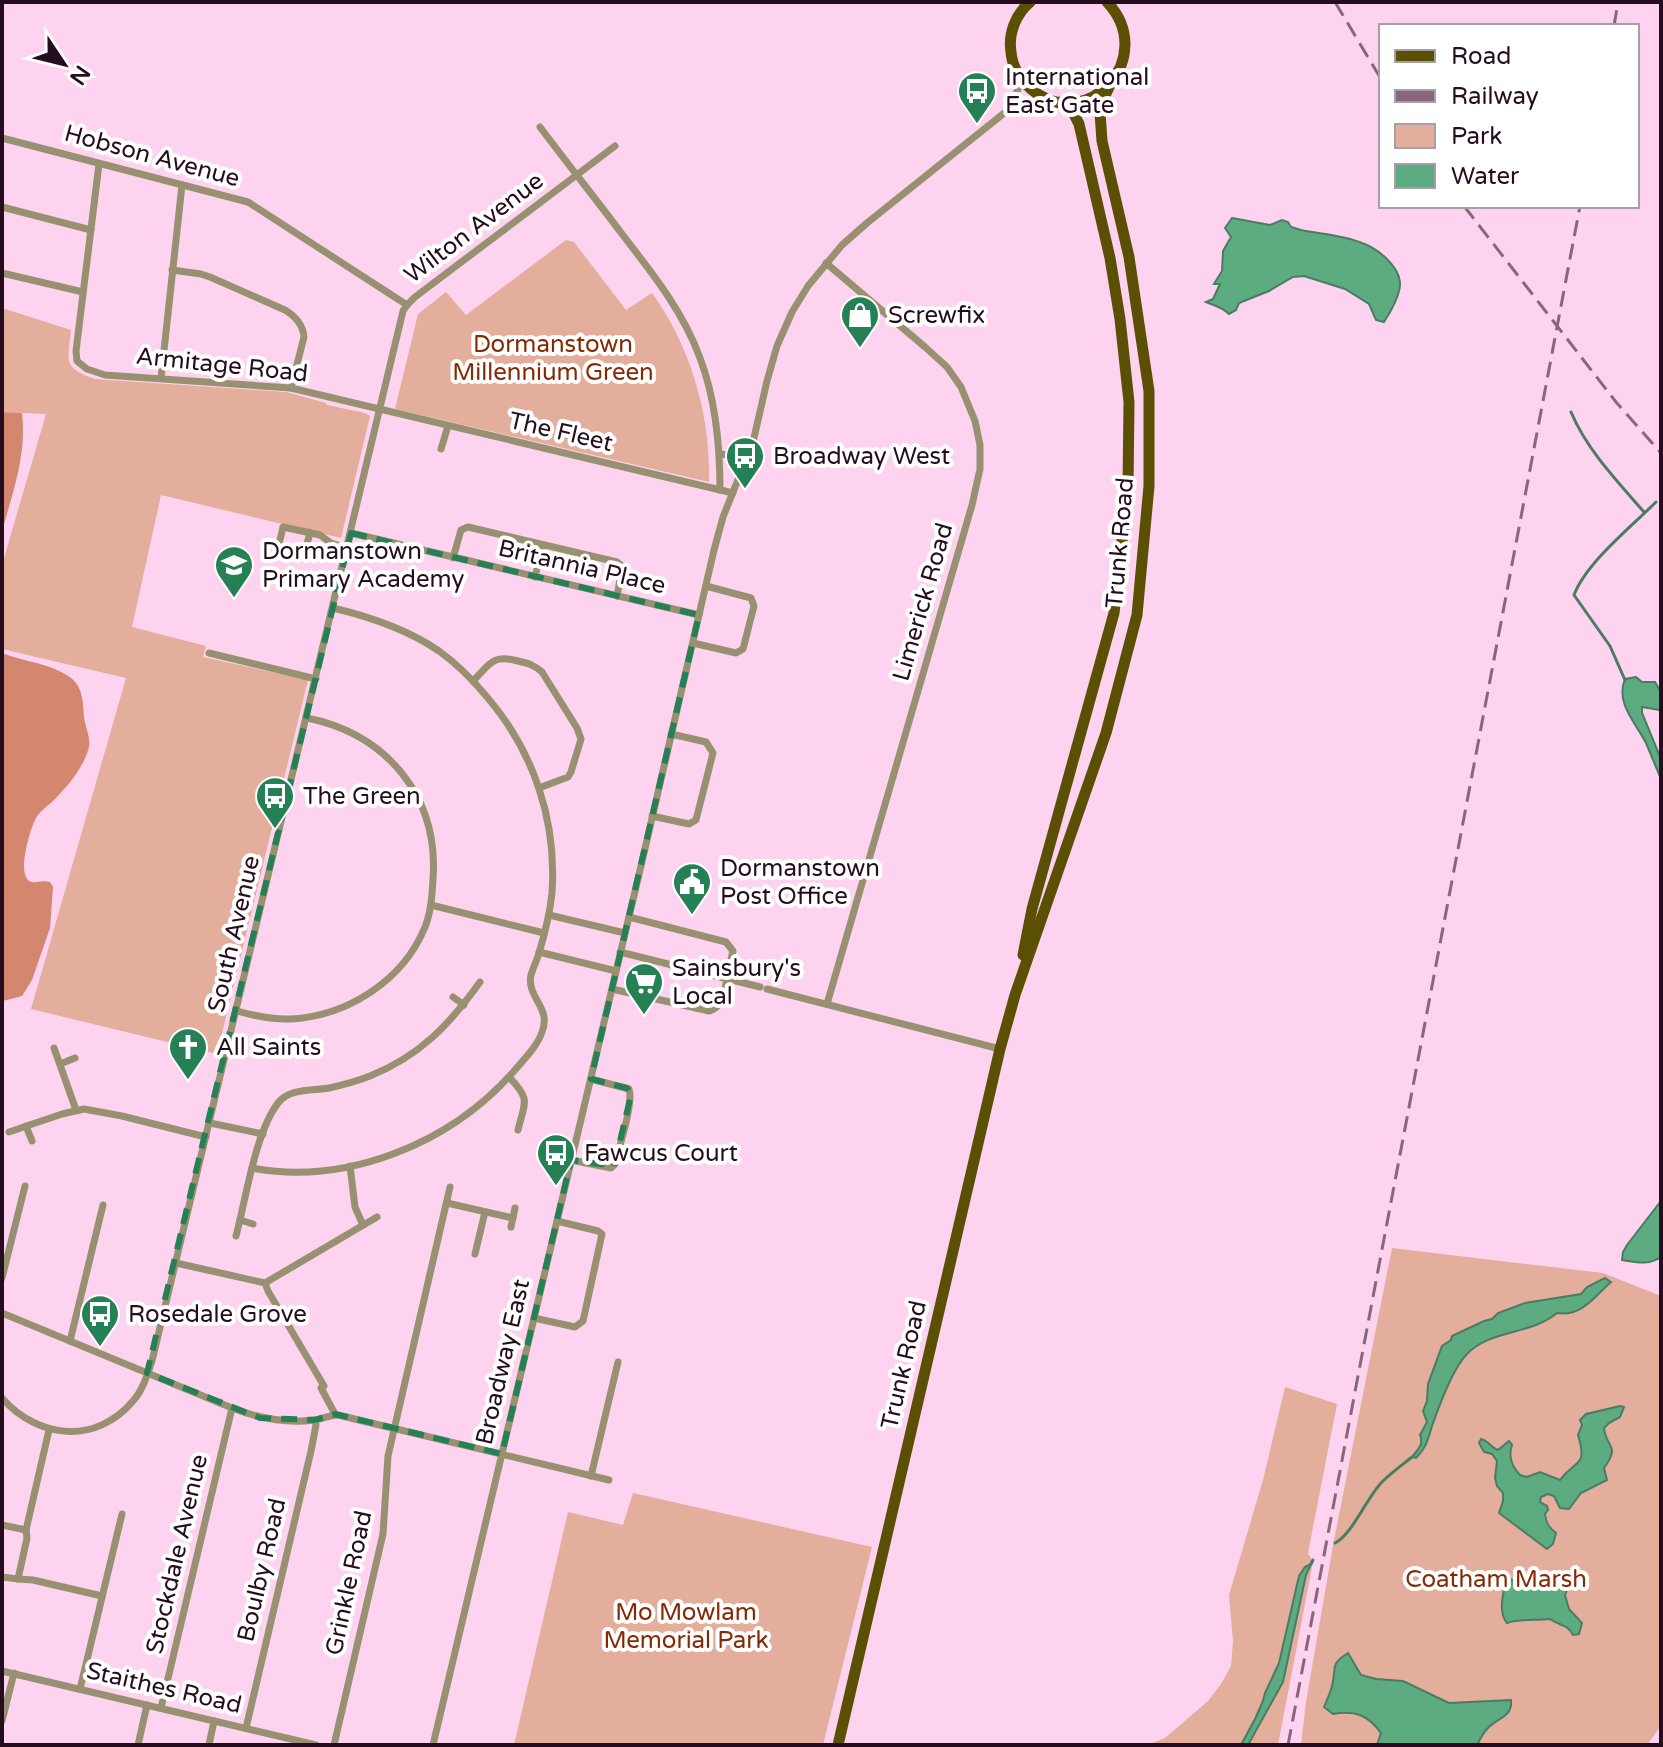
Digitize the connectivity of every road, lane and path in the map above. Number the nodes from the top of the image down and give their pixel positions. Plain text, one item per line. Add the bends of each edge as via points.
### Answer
1 (1107, 2) edge
2 (1028, 3) edge
3 (1020, 77) junction
4 (1111, 83) junction
5 (1054, 100) junction
6 (1008, 110) junction
7 (540, 127) dead end
8 (2, 138) edge
9 (615, 146) dead end
10 (99, 164) junction
11 (577, 175) junction
12 (182, 185) junction
13 (2, 207) edge
14 (91, 230) junction
15 (826, 263) junction
16 (172, 270) junction
17 (2, 273) edge
18 (83, 292) junction
19 (407, 305) junction
20 (161, 378) junction
21 (291, 388) junction
22 (380, 410) junction
23 (448, 426) junction
24 (441, 449) dead end
25 (720, 454) junction
26 (748, 457) junction
27 (720, 490) junction
28 (733, 493) junction
29 (310, 533) junction
30 (351, 533) junction
31 (543, 545) junction
32 (347, 548) junction
33 (277, 553) dead end
34 (304, 555) dead end
35 (453, 558) junction
36 (535, 577) junction
37 (706, 586) junction
38 (617, 596) junction
39 (333, 608) junction
40 (699, 615) junction
41 (693, 643) junction
42 (209, 653) dead end
43 (316, 679) junction
44 (473, 681) junction
45 (307, 718) junction
46 (671, 734) junction
47 (539, 788) junction
48 (652, 816) junction
49 (431, 905) junction
50 (549, 915) junction
51 (629, 917) junction
52 (544, 933) junction
53 (625, 933) junction
54 (539, 952) junction
55 (620, 952) junction
56 (616, 971) junction
57 (727, 979) junction
58 (480, 982) dead end
59 (612, 989) junction
60 (1015, 995) junction
61 (453, 997) dead end
62 (827, 1004) junction
63 (464, 1005) junction
64 (237, 1011) junction
65 (54, 1048) dead end
66 (1000, 1049) junction
67 (75, 1058) dead end
68 (60, 1064) junction
69 (509, 1077) junction
70 (591, 1079) junction
71 (76, 1110) junction
72 (210, 1123) junction
73 (26, 1126) junction
74 (518, 1130) dead end
75 (9, 1132) dead end
76 (263, 1134) junction
77 (206, 1137) junction
78 (32, 1141) dead end
79 (571, 1160) junction
80 (350, 1166) junction
81 (252, 1168) junction
82 (25, 1186) dead end
83 (450, 1187) dead end
84 (447, 1203) junction
85 (103, 1205) dead end
86 (515, 1208) dead end
87 (485, 1212) junction
88 (377, 1217) dead end
89 (240, 1220) junction
90 (557, 1221) junction
91 (253, 1224) dead end
92 (363, 1225) junction
93 (236, 1236) dead end
94 (475, 1254) dead end
95 (176, 1263) junction
96 (2, 1278) edge
97 (265, 1283) junction
98 (2, 1313) edge
99 (534, 1318) junction
100 (70, 1341) junction
101 (618, 1362) dead end
102 (147, 1373) junction
103 (2, 1398) edge
104 (232, 1408) junction
105 (335, 1414) junction
106 (315, 1420) junction
107 (394, 1428) junction
108 (49, 1430) junction
109 (502, 1454) junction
110 (591, 1476) junction
111 (609, 1480) dead end
112 (122, 1514) dead end
113 (2, 1525) edge
114 (26, 1530) junction
115 (2, 1577) edge
116 (18, 1579) junction
117 (102, 1596) junction
118 (2, 1671) edge
119 (14, 1673) junction
120 (80, 1689) junction
121 (147, 1705) junction
122 (161, 1708) junction
123 (2, 1721) edge
124 (214, 1721) junction
125 (246, 1728) junction
126 (282, 1741) edge
127 (138, 1745) edge
128 (209, 1745) edge
129 (316, 1745) edge
130 (334, 1745) edge
131 (433, 1745) edge
132 (838, 1745) edge

1 - 4 main road, Trunk Road via 1120,18 1126,41 1120,70
2 - 3 main road via 1011,39
3 - 5 main road, Trunk Road
3 - 6 street
4 - 5 main road via 1088,99
4 - 60 main road, Trunk Road via 1100,113 1102,141 1129,257 1149,391 1149,486 1137,615 1106,733
5 - 6 street via 1033,100
5 - 60 main road, Trunk Road via 1071,108 1079,124 1110,258 1129,402 1128,487 1114,613 1032,909
6 - 15 street via 867,223
7 - 11 street
8 - 10 street, Hobson Avenue
9 - 11 street, Wilton Avenue
10 - 12 street, Hobson Avenue
10 - 14 street
11 - 19 street, Wilton Avenue
11 - 25 street via 658,280 688,329 706,377
12 - 16 street
12 - 19 street, Hobson Avenue via 248,202
13 - 14 street
14 - 18 street
15 - 26 street via 801,297 777,346
15 - 62 street, Limerick Road via 956,378 980,445 972,505
16 - 20 street
16 - 21 street via 210,277 293,315 304,337
17 - 18 street
18 - 20 street, Armitage Road via 77,361 105,375
19 - 22 street, Wilton Avenue
20 - 21 street, Armitage Road
21 - 22 street, Armitage Road
22 - 23 street, The Fleet
22 - 30 street, South Avenue
23 - 24 street
23 - 27 street, The Fleet
25 - 26 street
25 - 27 street
26 - 28 street
27 - 28 street, The Fleet
28 - 37 street
29 - 32 street
29 - 33 street via 283,527
29 - 34 street
30 - 32 street, South Avenue
30 - 35 street, Britannia Place
31 - 35 street via 464,527
31 - 36 street
31 - 38 street via 620,563
32 - 39 street, South Avenue
35 - 36 street, Britannia Place
36 - 38 street, Britannia Place
37 - 40 street
37 - 41 street via 751,598 754,606 740,652
38 - 40 street, Britannia Place
39 - 43 street, South Avenue
39 - 44 street via 403,631 438,651
40 - 41 street
41 - 46 street
42 - 43 street
43 - 45 street, South Avenue
44 - 47 street via 512,730
44 - 47 street via 495,659 533,665 577,728 581,739 568,777
45 - 49 street via 362,739 395,764 409,783 433,844
45 - 64 street, South Avenue
46 - 48 street
46 - 48 street via 706,742 713,753 696,820 689,824
47 - 50 street via 551,845
48 - 51 street
49 - 52 street
49 - 64 street via 411,953 381,985 355,1002 300,1018 263,1018
50 - 52 street
50 - 53 street
51 - 53 street
51 - 57 street via 726,942 733,951
52 - 54 street
53 - 55 street
54 - 56 street
54 - 69 street via 530,983 543,1012 543,1030
55 - 56 street
55 - 57 street
56 - 59 street
57 - 59 street via 721,1004 709,1011
57 - 62 street
58 - 63 street
59 - 70 street, Broadway East
60 - 66 main road, Trunk Road
61 - 63 street
62 - 66 street
63 - 76 street via 433,1037 383,1070 289,1094 276,1106
64 - 72 street, South Avenue
65 - 68 street
66 - 132 main road, Trunk Road
67 - 68 street
68 - 71 street
69 - 74 street via 525,1098
69 - 80 street via 443,1130
70 - 79 street, Broadway East
70 - 79 street via 629,1089 629,1106 614,1166
71 - 73 street
71 - 77 street
72 - 76 street
72 - 77 street, South Avenue
73 - 75 street
73 - 78 street
76 - 81 street
77 - 95 street, South Avenue
79 - 90 street, Broadway East
80 - 81 street via 290,1173
80 - 92 street
81 - 89 street
82 - 96 street
83 - 84 street, Grinkle Road
84 - 87 street
84 - 107 street, Grinkle Road
85 - 100 street
86 - 87 street via 512,1223
87 - 94 street
88 - 92 street
89 - 91 street
89 - 93 street
90 - 99 street, Broadway East
90 - 99 street via 598,1231 603,1237 581,1324
92 - 97 street
95 - 97 street
95 - 102 street, South Avenue
97 - 105 street
98 - 100 street
99 - 109 street, Broadway East
100 - 102 street
101 - 110 street
102 - 104 street
102 - 108 street, South Avenue via 134,1400 112,1420 83,1430
103 - 108 street via 22,1418
104 - 106 street via 271,1420
104 - 122 street, Stockdale Avenue
105 - 106 street
105 - 107 street
106 - 125 street, Boulby Road
107 - 109 street
107 - 130 street, Grinkle Road via 383,1534
108 - 114 street
109 - 110 street
109 - 131 street, Broadway East
110 - 111 street
112 - 117 street
113 - 114 street
114 - 116 street
115 - 116 street
116 - 117 street
117 - 120 street
118 - 119 street, Staithes Road
119 - 120 street, Staithes Road
119 - 123 street
120 - 121 street, Staithes Road
121 - 122 street, Staithes Road
121 - 127 street
122 - 124 street, Staithes Road
124 - 125 street, Staithes Road
124 - 128 street
125 - 126 street, Staithes Road
126 - 129 street, Staithes Road

